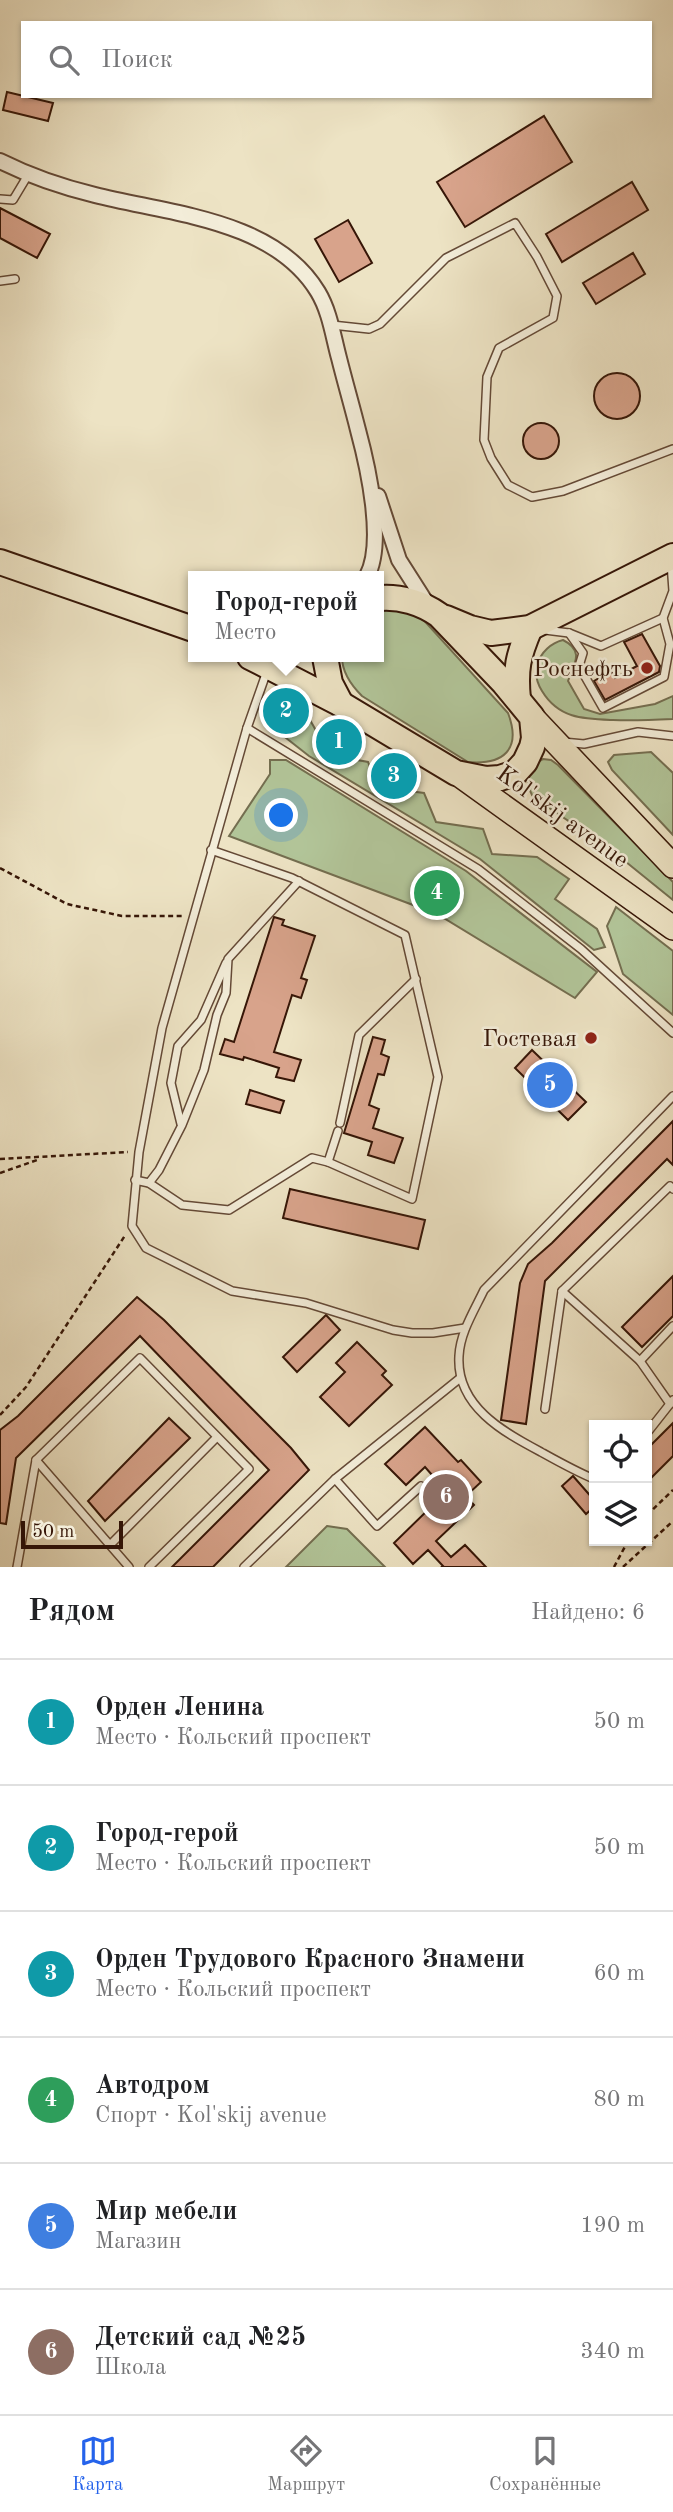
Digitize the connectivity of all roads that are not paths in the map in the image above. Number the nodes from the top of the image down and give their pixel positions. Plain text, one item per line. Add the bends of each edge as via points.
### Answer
1 (0, 161) edge
2 (28, 175) junction
3 (0, 199) edge
4 (15, 279) dead end
5 (0, 281) edge
6 (331, 325) junction
7 (673, 449) edge
8 (364, 453) junction
9 (672, 557) edge
10 (0, 562) edge
11 (370, 571) edge
12 (384, 599) edge
13 (435, 612) junction
14 (663, 618) junction
15 (188, 627) edge
16 (530, 628) junction
17 (569, 633) junction
18 (259, 662) edge
19 (326, 662) edge
20 (341, 704) junction
21 (525, 708) junction
22 (247, 728) junction
23 (673, 736) edge
24 (557, 742) junction
25 (456, 773) junction
26 (211, 850) junction
27 (673, 866) edge
28 (299, 881) junction
29 (673, 928) edge
30 (228, 959) junction
31 (416, 979) junction
32 (673, 1033) edge
33 (673, 1096) edge
34 (182, 1125) junction
35 (328, 1162) junction
36 (135, 1180) junction
37 (149, 1183) junction
38 (673, 1189) edge
39 (562, 1291) junction
40 (673, 1326) edge
41 (465, 1328) junction
42 (640, 1362) junction
43 (459, 1378) junction
44 (671, 1402) edge
45 (545, 1409) dead end
46 (652, 1427) edge
47 (217, 1437) junction
48 (36, 1460) junction
49 (589, 1477) edge
50 (335, 1479) junction
51 (421, 1486) dead end
52 (110, 1545) junction
53 (17, 1567) edge
54 (129, 1567) edge
55 (149, 1567) edge
56 (244, 1567) edge

1 - 2 street
2 - 3 lane via 13,200
2 - 6 street via 237,229 296,266 318,292
4 - 5 lane
6 - 7 lane via 369,329 380,324 446,258 515,223 557,296 552,318 499,348 487,377 484,440 508,485 532,498 563,491
6 - 8 street
8 - 11 street via 375,517
8 - 13 street via 399,560
9 - 14 lane via 673,591
9 - 16 highway
10 - 15 highway
12 - 13 highway via 416,602
13 - 16 highway via 491,633
13 - 21 highway
14 - 17 lane via 601,646
14 - 17 lane via 670,644 664,677 603,708 579,666 583,653
16 - 17 lane
16 - 21 highway via 515,675
18 - 20 highway
18 - 22 lane
19 - 20 highway
20 - 25 highway
21 - 24 main road, Kol'skij avenue
21 - 25 highway via 534,738 525,762 515,773 486,779
22 - 26 lane
22 - 32 lane via 478,869 581,949
23 - 24 lane via 638,732 584,744
24 - 27 main road, Kol'skij avenue
25 - 29 main road, Kol'skij avenue
26 - 28 lane
26 - 36 lane via 162,1028
28 - 30 lane
28 - 31 lane via 405,935
30 - 34 lane via 226,993
30 - 34 lane via 201,1020 178,1046 171,1083
31 - 35 lane via 359,1035
31 - 35 lane via 438,1077 412,1199
33 - 41 lane via 484,1290
34 - 37 lane
35 - 37 lane via 312,1158 229,1210 182,1205
36 - 37 lane
36 - 41 lane via 132,1226 146,1248 232,1291 306,1303 393,1330 433,1333
38 - 39 lane via 670,1186
39 - 42 lane
39 - 45 lane
40 - 42 lane
41 - 43 lane via 458,1353
42 - 44 lane
43 - 49 lane via 489,1420 513,1438
43 - 50 lane
44 - 46 lane
47 - 48 lane via 141,1358
47 - 52 lane
47 - 55 lane via 249,1469
48 - 52 lane
48 - 53 lane
50 - 51 lane via 377,1526
50 - 56 lane
52 - 54 lane

